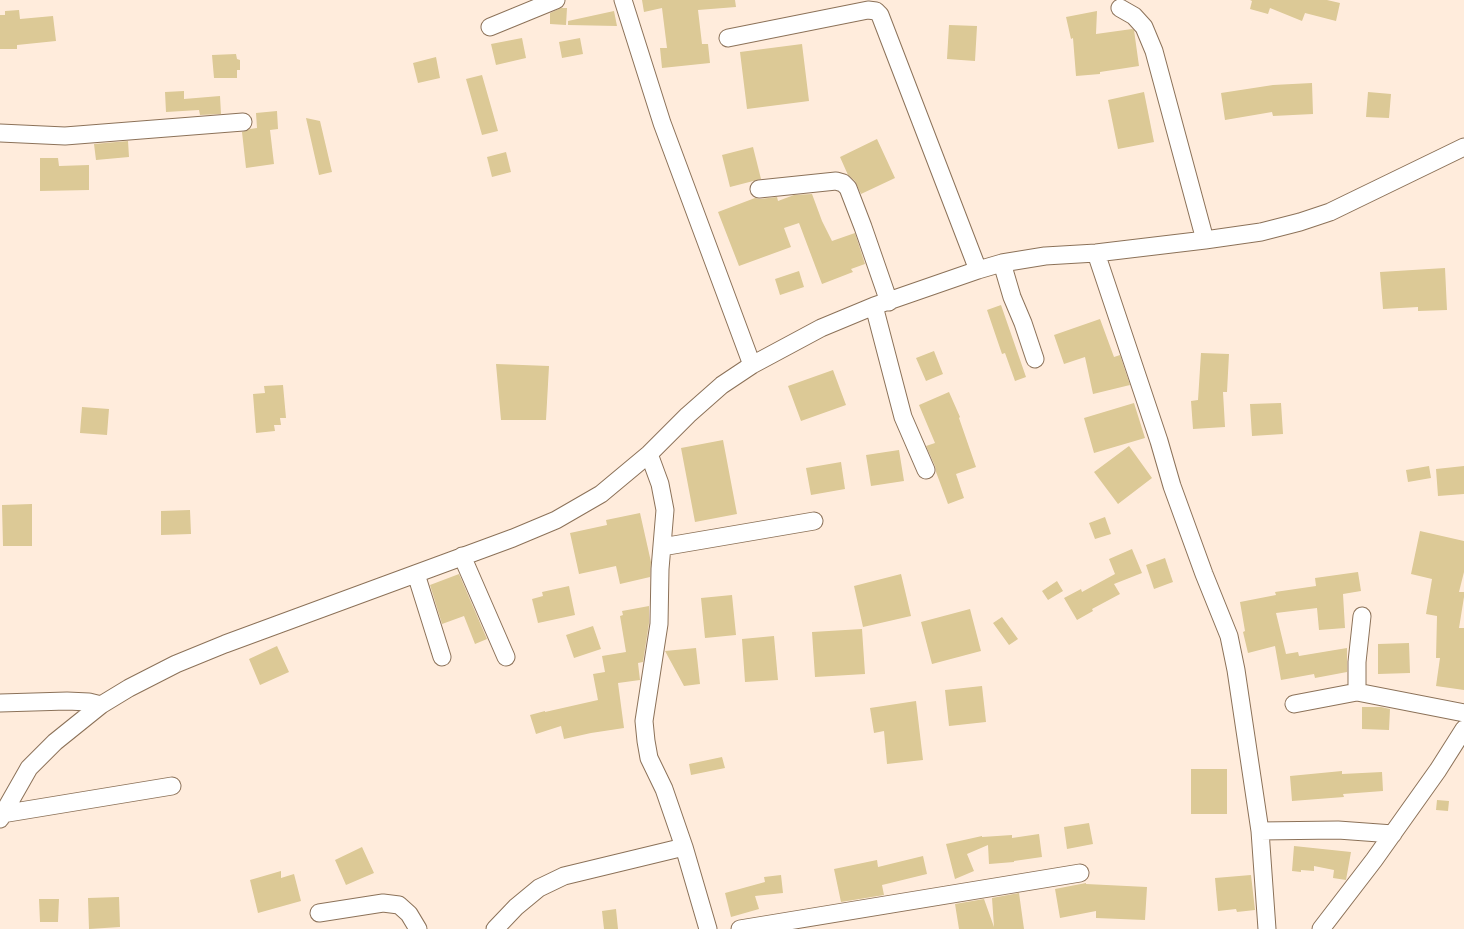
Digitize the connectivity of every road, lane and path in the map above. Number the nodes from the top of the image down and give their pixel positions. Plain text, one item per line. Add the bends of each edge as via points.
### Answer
1 (556, 0) edge
2 (623, 0) edge
3 (1120, 8) dead end
4 (490, 27) dead end
5 (728, 38) dead end
6 (243, 122) dead end
7 (0, 133) edge
8 (1464, 147) edge
9 (759, 189) dead end
10 (1204, 240) junction
11 (1096, 253) junction
12 (1002, 263) junction
13 (978, 270) junction
14 (881, 304) junction
15 (1035, 359) dead end
16 (752, 365) junction
17 (649, 454) junction
18 (926, 470) dead end
19 (814, 521) dead end
20 (662, 547) junction
21 (462, 556) junction
22 (416, 574) junction
23 (1362, 616) dead end
24 (442, 657) dead end
25 (506, 657) dead end
26 (1357, 692) junction
27 (0, 703) edge
28 (1294, 704) dead end
29 (101, 706) junction
30 (1464, 713) edge
31 (1464, 729) edge
32 (172, 786) dead end
33 (1, 816) edge
34 (1260, 831) junction
35 (1393, 834) junction
36 (684, 847) junction
37 (1080, 873) dead end
38 (319, 913) dead end
39 (418, 929) edge
40 (495, 929) edge
41 (708, 929) edge
42 (740, 929) edge
43 (1267, 929) edge
44 (1321, 929) edge

1 - 4 street
2 - 16 street via 662,123
3 - 10 street via 1134,16 1144,27 1154,51
5 - 13 street via 868,10 876,11 880,15
6 - 7 street via 71,136
8 - 10 street via 1330,212 1261,232
9 - 14 street via 836,181 843,183 848,188 861,221
10 - 11 street
11 - 12 street via 1045,256
11 - 34 street via 1172,486 1229,636
12 - 13 street
12 - 15 street
13 - 14 street
14 - 16 street via 820,328
14 - 18 street via 903,417
16 - 17 street via 722,385
17 - 20 street via 666,510
17 - 21 street via 601,494 556,520
19 - 20 street
20 - 36 street via 659,624 644,721 649,758 664,789
21 - 22 street
21 - 25 street
22 - 24 street
22 - 29 street via 225,644 129,688
23 - 26 street
26 - 28 street
26 - 30 street
27 - 29 street via 67,701 89,702
29 - 33 street via 55,742 29,768
31 - 35 street
32 - 33 street
34 - 35 street via 1338,830
34 - 43 street
35 - 44 street
36 - 40 street via 564,876 539,888
36 - 41 street
37 - 42 street
38 - 39 street via 383,903 399,905 409,914

